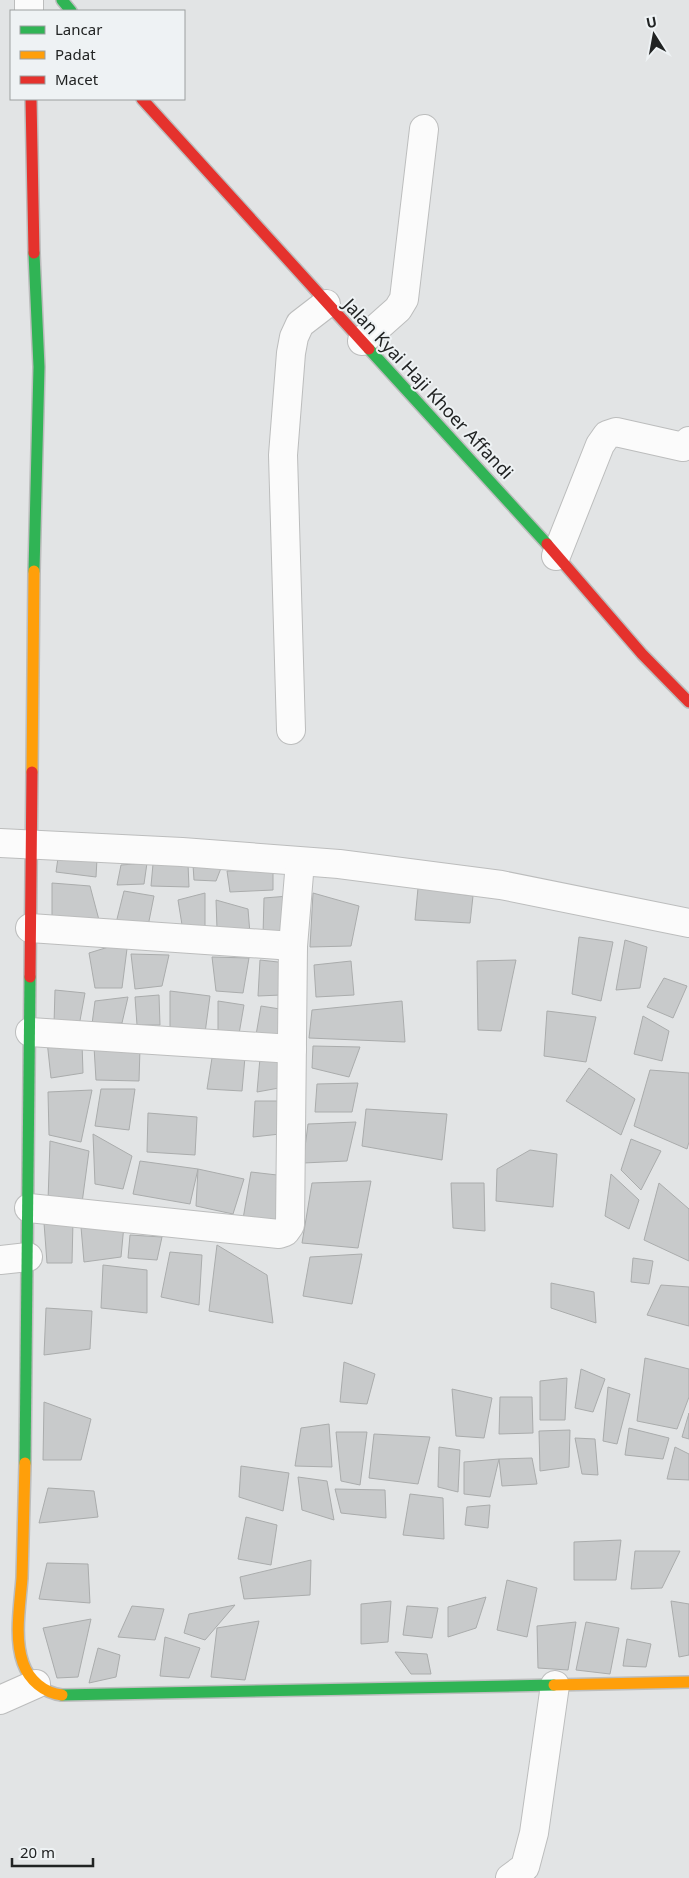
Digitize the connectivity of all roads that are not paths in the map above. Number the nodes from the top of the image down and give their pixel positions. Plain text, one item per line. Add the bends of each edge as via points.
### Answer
1 (62, 0) edge
2 (70, 10) edge
3 (31, 100) edge
4 (143, 100) edge
5 (424, 129) dead end
6 (326, 304) junction
7 (362, 341) junction
8 (689, 440) edge
9 (556, 556) junction
10 (689, 702) edge
11 (291, 730) dead end
12 (0, 844) edge
13 (32, 844) junction
14 (300, 862) junction
15 (689, 923) edge
16 (30, 928) junction
17 (293, 946) junction
18 (30, 1032) junction
19 (292, 1049) junction
20 (29, 1208) junction
21 (28, 1257) junction
22 (0, 1260) edge
23 (689, 1682) edge
24 (36, 1684) junction
25 (554, 1685) junction
26 (0, 1700) edge
27 (510, 1878) edge

1 - 2 street
3 - 13 street via 39,367
4 - 6 street, Jalan Kyai Haji Khoer Affandi
5 - 7 street via 404,299 398,310
6 - 7 street, Jalan Kyai Haji Khoer Affandi
6 - 11 street via 300,324 294,337 283,454
7 - 9 street, Jalan Kyai Haji Khoer Affandi
8 - 9 street via 684,447 616,432 607,435
9 - 10 street, Jalan Kyai Haji Khoer Affandi
12 - 13 street
13 - 14 street
13 - 16 street
14 - 15 street via 501,884
14 - 17 street
16 - 17 street
16 - 18 street
17 - 19 street
18 - 19 street
18 - 20 street
19 - 20 street via 290,1225 285,1232 279,1234
20 - 21 street
21 - 22 street
21 - 24 street via 19,1632 23,1664
23 - 25 street
24 - 25 street via 60,1695
24 - 26 street
25 - 27 street via 534,1832 525,1867

